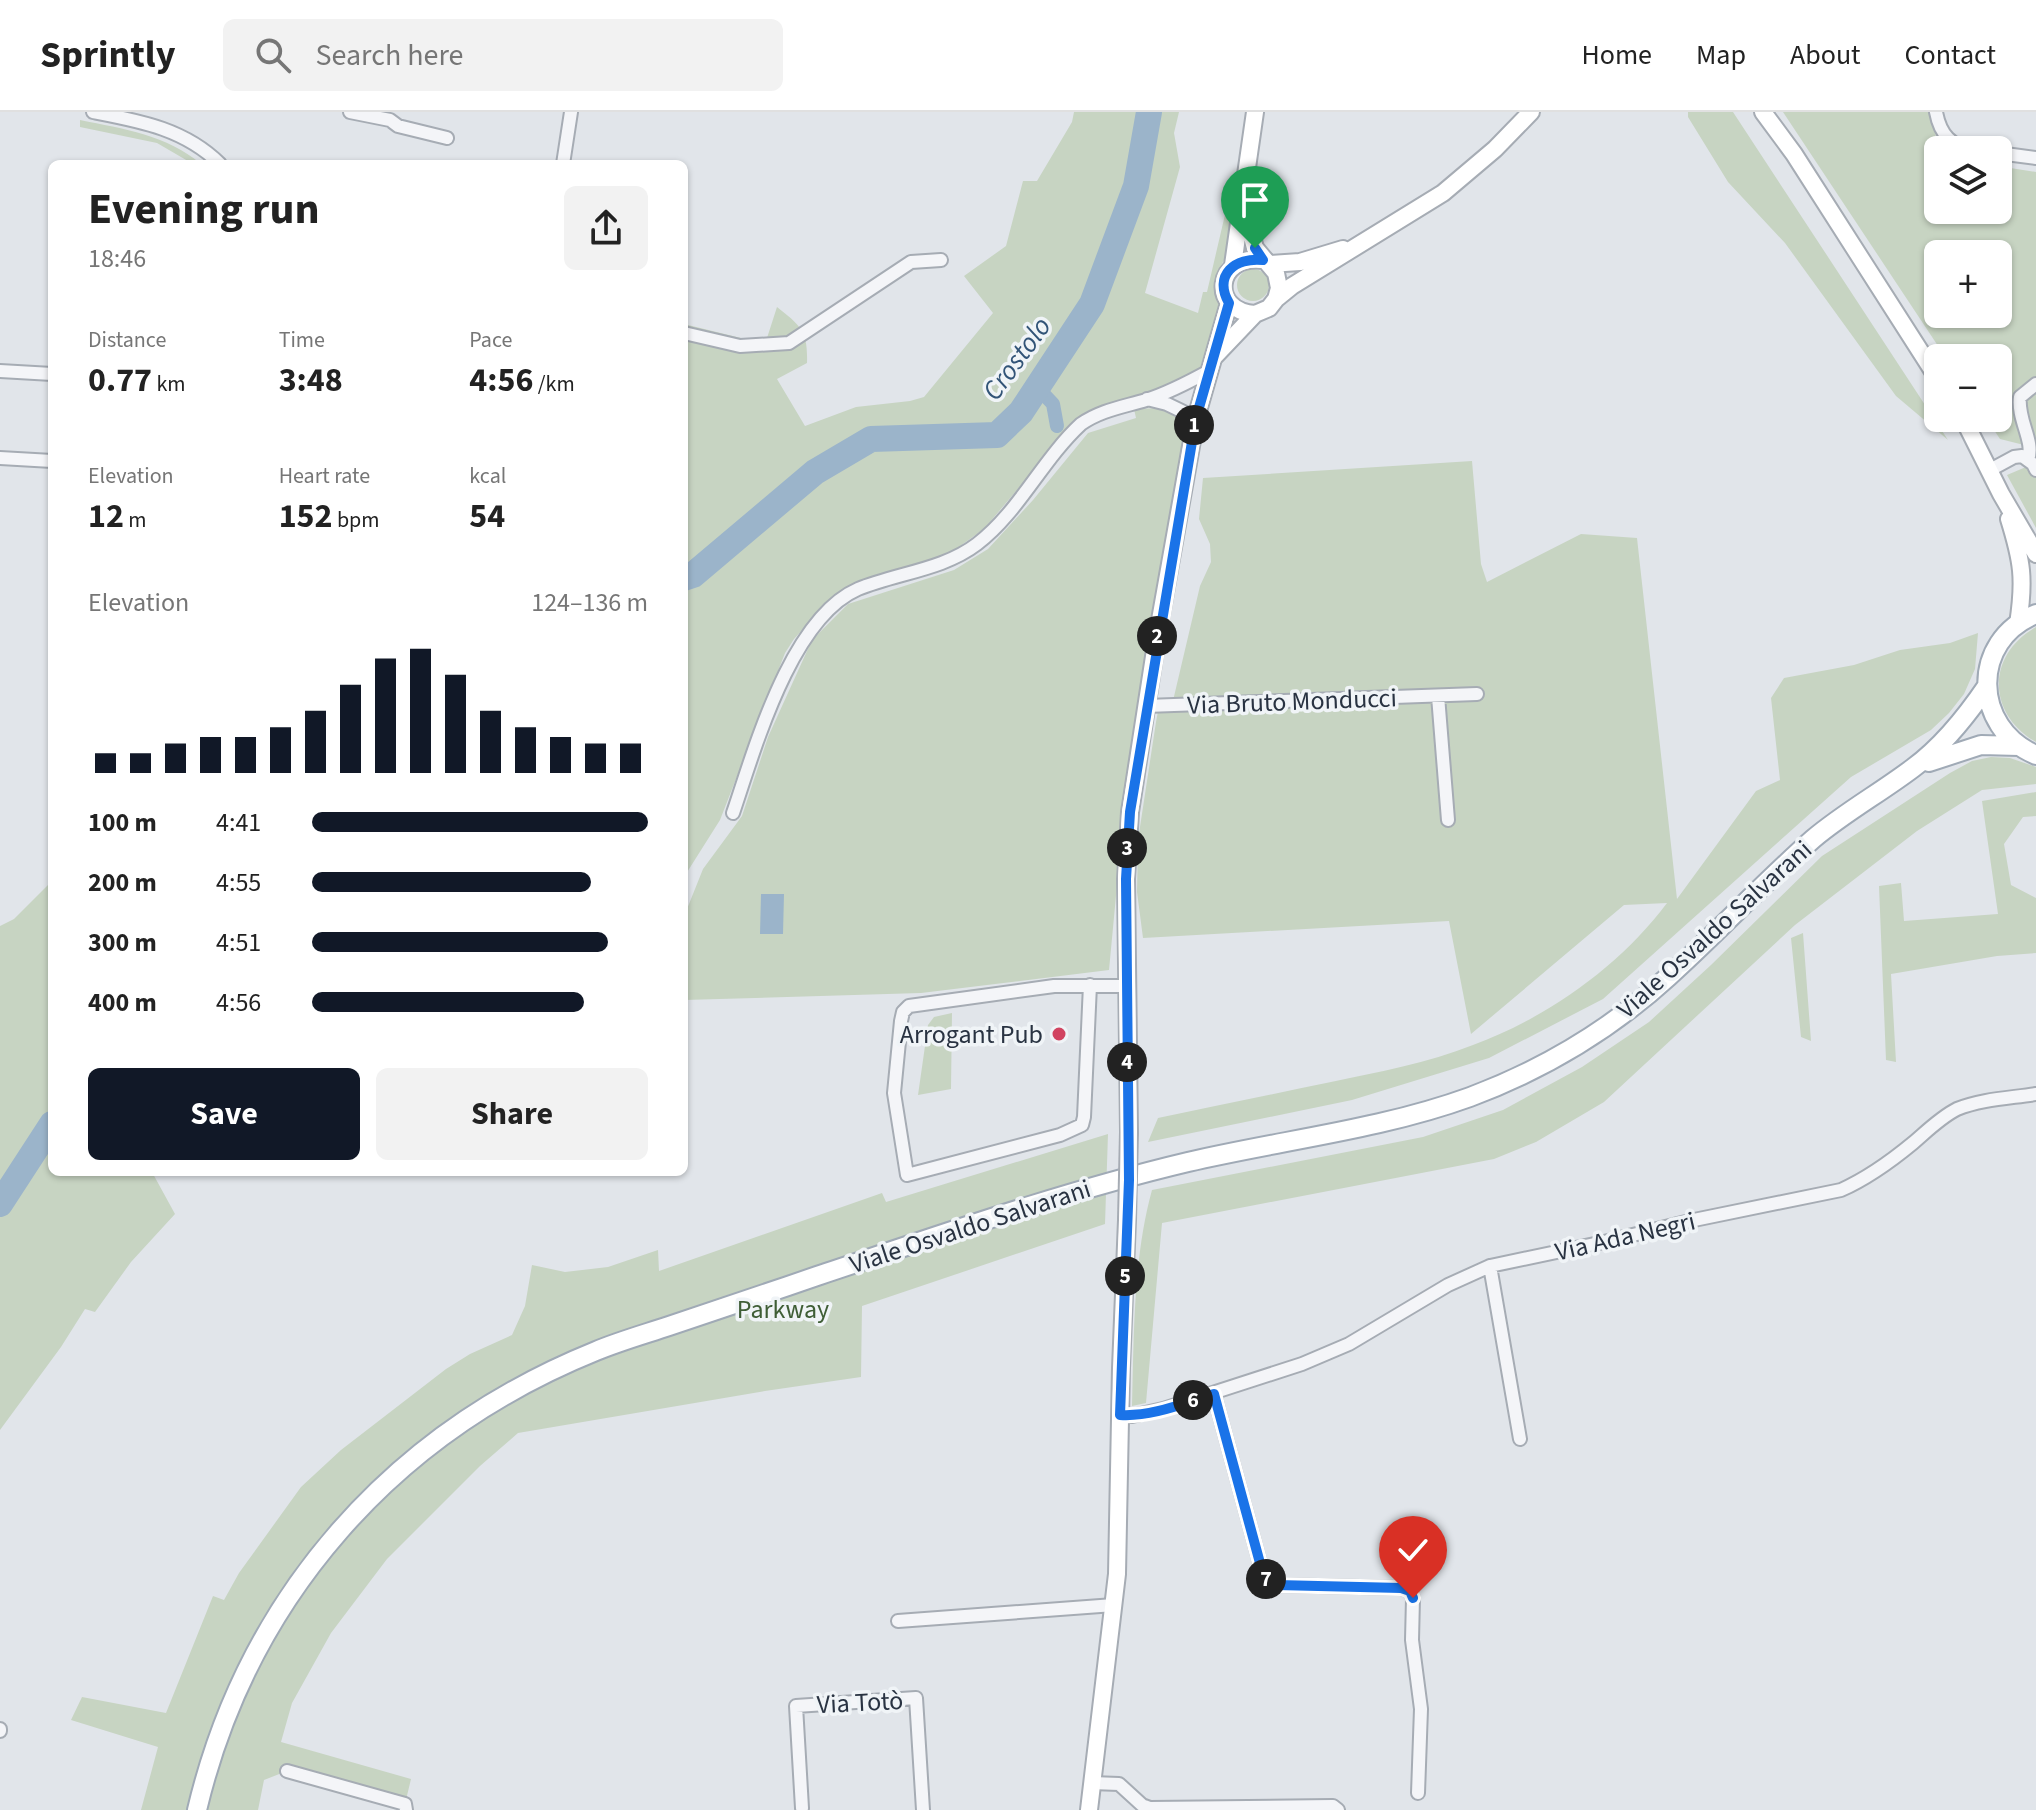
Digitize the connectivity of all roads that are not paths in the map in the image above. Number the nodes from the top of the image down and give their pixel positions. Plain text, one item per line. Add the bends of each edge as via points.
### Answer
1 (93, 112) edge
2 (350, 112) edge
3 (571, 112) edge
4 (1255, 112) edge
5 (1531, 112) edge
6 (1763, 112) edge
7 (1936, 112) edge
8 (391, 116) edge
9 (1945, 136) edge
10 (447, 138) dead end
11 (2012, 155) edge
12 (2036, 158) edge
13 (216, 160) edge
14 (564, 160) edge
15 (1243, 204) junction
16 (1360, 243) junction
17 (941, 260) dead end
18 (1266, 262) junction
19 (1233, 265) junction
20 (1276, 299) junction
21 (1229, 303) junction
22 (1255, 314) junction
23 (688, 334) edge
24 (1924, 357) edge
25 (1212, 363) junction
26 (0, 371) edge
27 (48, 374) edge
28 (2036, 384) edge
29 (1147, 399) junction
30 (1196, 418) junction
31 (1970, 432) edge
32 (0, 458) edge
33 (48, 461) edge
34 (2032, 465) edge
35 (1990, 470) junction
36 (2001, 494) junction
37 (2036, 554) edge
38 (2036, 614) edge
39 (2018, 624) junction
40 (1987, 686) junction
41 (1477, 694) dead end
42 (1438, 696) junction
43 (1146, 706) junction
44 (2028, 750) edge
45 (1915, 767) junction
46 (733, 813) dead end
47 (1448, 820) dead end
48 (1090, 985) junction
49 (1126, 986) junction
50 (2036, 1094) edge
51 (1490, 1266) junction
52 (1214, 1394) junction
53 (1120, 1415) junction
54 (1520, 1439) dead end
55 (1114, 1605) junction
56 (898, 1621) dead end
57 (287, 1771) dead end
58 (1092, 1783) junction
59 (1418, 1793) dead end
60 (802, 1808) edge
61 (197, 1810) edge
62 (406, 1810) edge
63 (923, 1810) edge
64 (1089, 1810) edge
65 (1338, 1810) edge

1 - 13 street via 173,132
2 - 8 street
3 - 14 street
4 - 15 street
5 - 16 street via 1443,193
6 - 24 street
7 - 9 street
8 - 10 street via 398,126
11 - 12 street
15 - 18 street via 1250,235
15 - 19 street
16 - 18 street via 1300,262
16 - 20 street
17 - 23 street via 911,262 789,343 740,346
18 - 19 street
18 - 20 street via 1278,280
19 - 21 street via 1224,283
20 - 22 street
21 - 22 street
21 - 25 street
22 - 25 street
25 - 29 street via 1183,385
25 - 30 street
26 - 27 street
28 - 34 street via 2020,397 2019,408
29 - 30 street
29 - 46 street via 1081,424 978,544 950,561 860,588 831,605 806,634 785,676
30 - 43 street
31 - 35 street
32 - 33 street
34 - 35 street via 2022,456
35 - 36 street
36 - 37 street
36 - 39 street via 2022,561
38 - 39 main road
39 - 40 main road via 1996,648
40 - 44 main road via 1996,720
40 - 45 main road, Viale Osvaldo Salvarani via 1967,716
41 - 42 street, Via Bruto Monducci
42 - 43 street, Via Bruto Monducci
42 - 47 street
43 - 49 street via 1127,846
44 - 45 main road, Viale Osvaldo Salvarani via 1981,745
45 - 61 main road, Viale Osvaldo Salvarani via 1815,838 1640,1001 1591,1036 1506,1082 1396,1119 1072,1192 596,1350 507,1393 416,1456 329,1541 254,1653 222,1725
48 - 48 street via 914,1003 903,1012 894,1093 907,1175 1082,1125
48 - 49 street
49 - 53 street, bridge via 1129,1132
50 - 51 street, Via Ada Negri via 1957,1109 1886,1165 1841,1190
51 - 52 street, Via Ada Negri via 1349,1344
51 - 54 street
52 - 53 street, Via Ada Negri
52 - 59 street via 1268,1581 1410,1591 1421,1709
53 - 55 street
55 - 56 street
55 - 58 street
57 - 62 street via 405,1804
58 - 64 street
58 - 65 street via 1119,1784 1150,1808
60 - 63 street, Via Totò via 796,1706 916,1698

